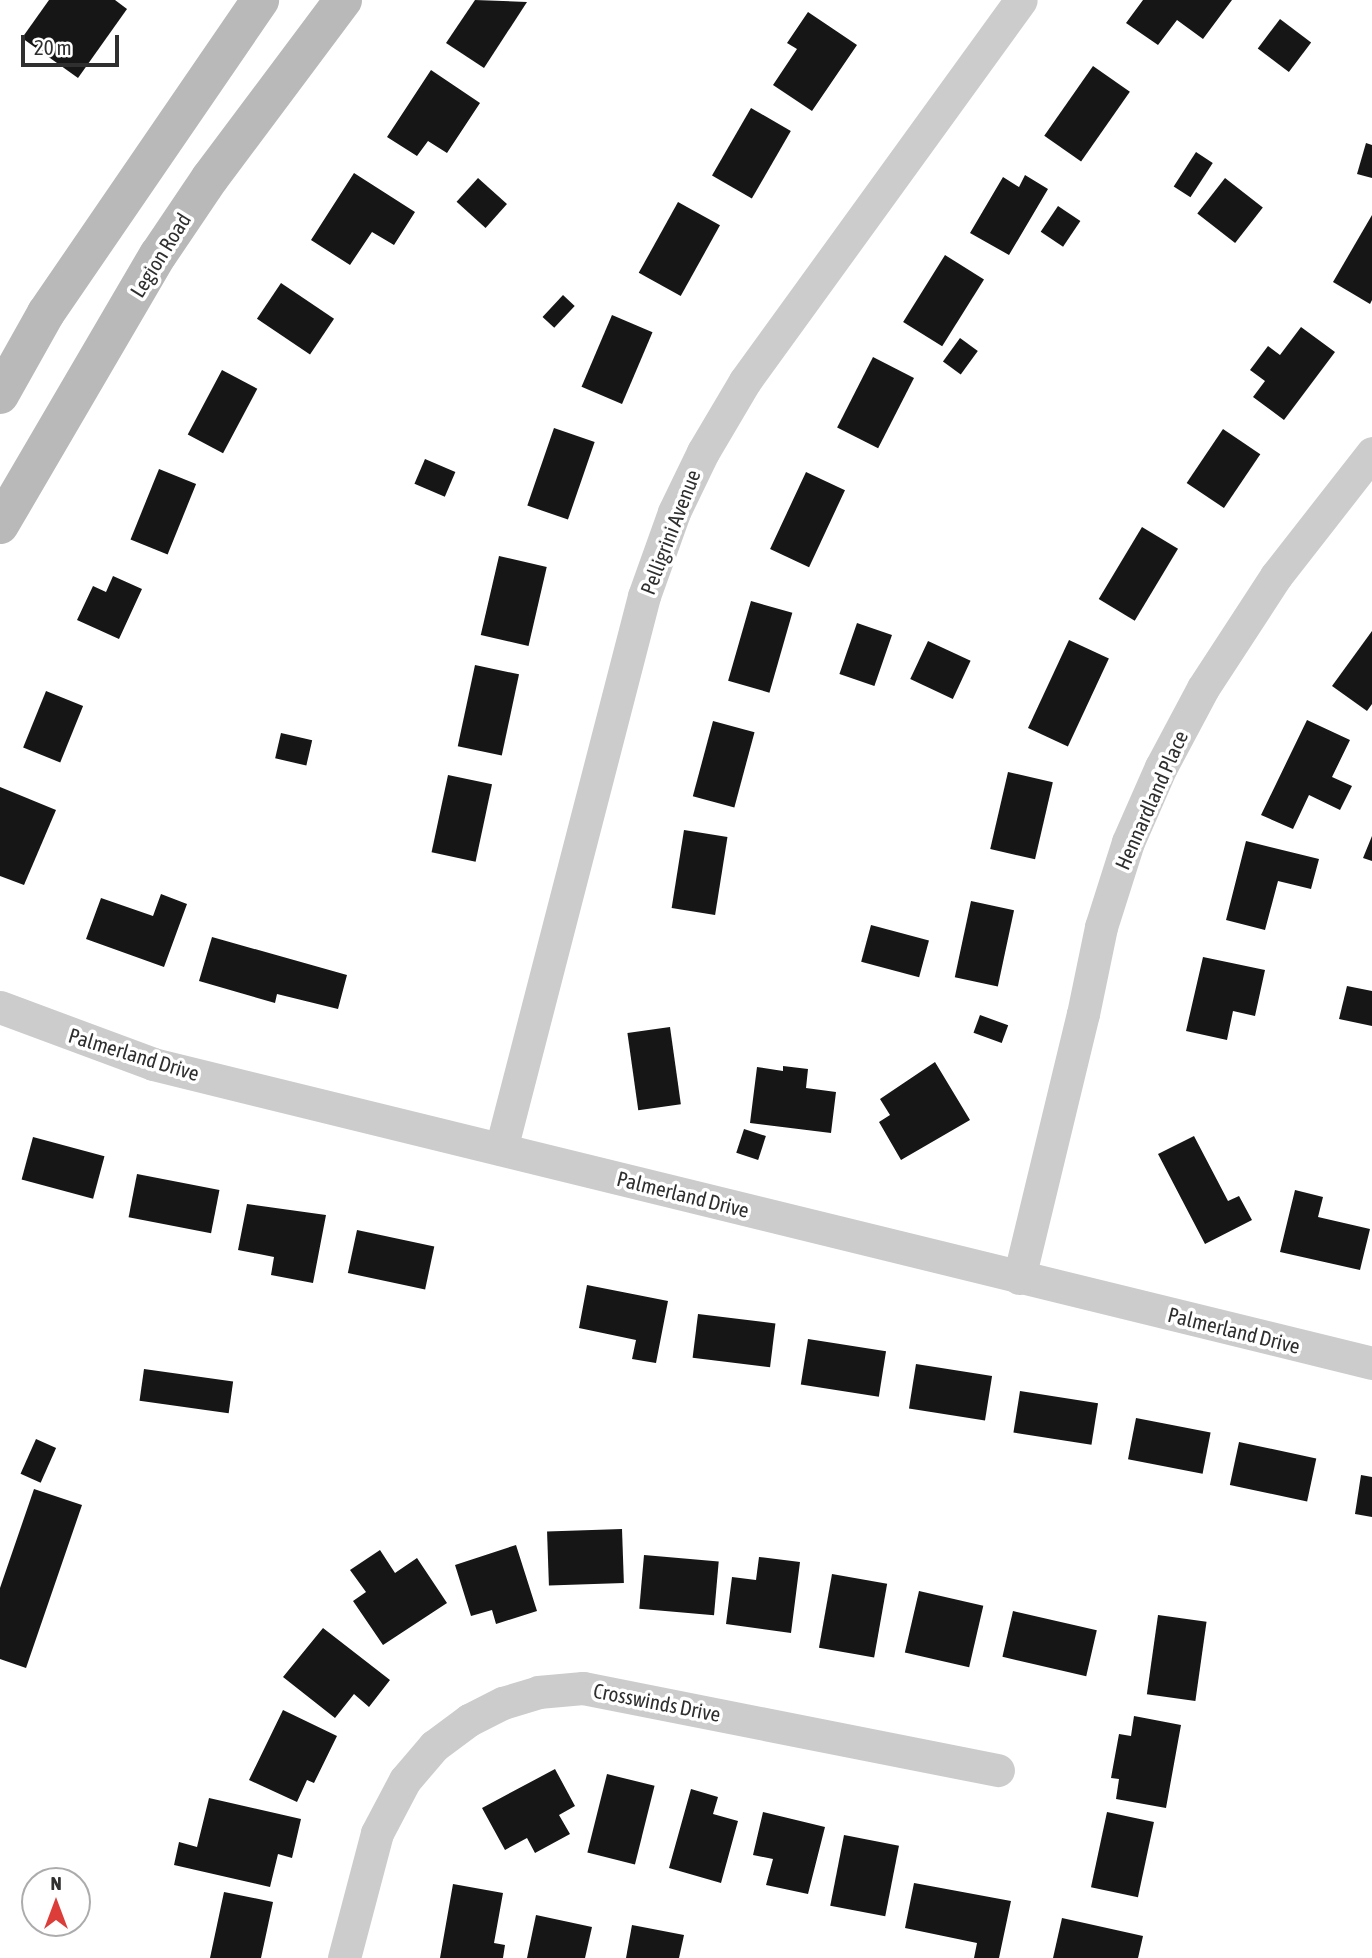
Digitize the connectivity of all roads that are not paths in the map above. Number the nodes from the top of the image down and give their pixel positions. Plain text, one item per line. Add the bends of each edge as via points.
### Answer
1 (261, 0) edge
2 (343, 0) edge
3 (1021, 0) edge
4 (0, 395) edge
5 (1372, 453) edge
6 (0, 525) edge
7 (0, 1007) edge
8 (501, 1149) junction
9 (1020, 1278) junction
10 (1372, 1363) edge
11 (998, 1770) dead end
12 (344, 1958) edge

1 - 4 main road via 46,313
2 - 6 main road, Legion Road via 158,255
3 - 8 street, Pelligrini Avenue via 745,382 674,512 644,596
5 - 9 street, Hennardland Place via 1276,576 1203,688 1128,842 1101,927
7 - 8 street, Palmerland Drive via 153,1064
8 - 9 street, Palmerland Drive
9 - 10 street, Palmerland Drive
11 - 12 street, Crosswinds Drive via 583,1688 538,1692 469,1720 434,1746 405,1780 377,1833

